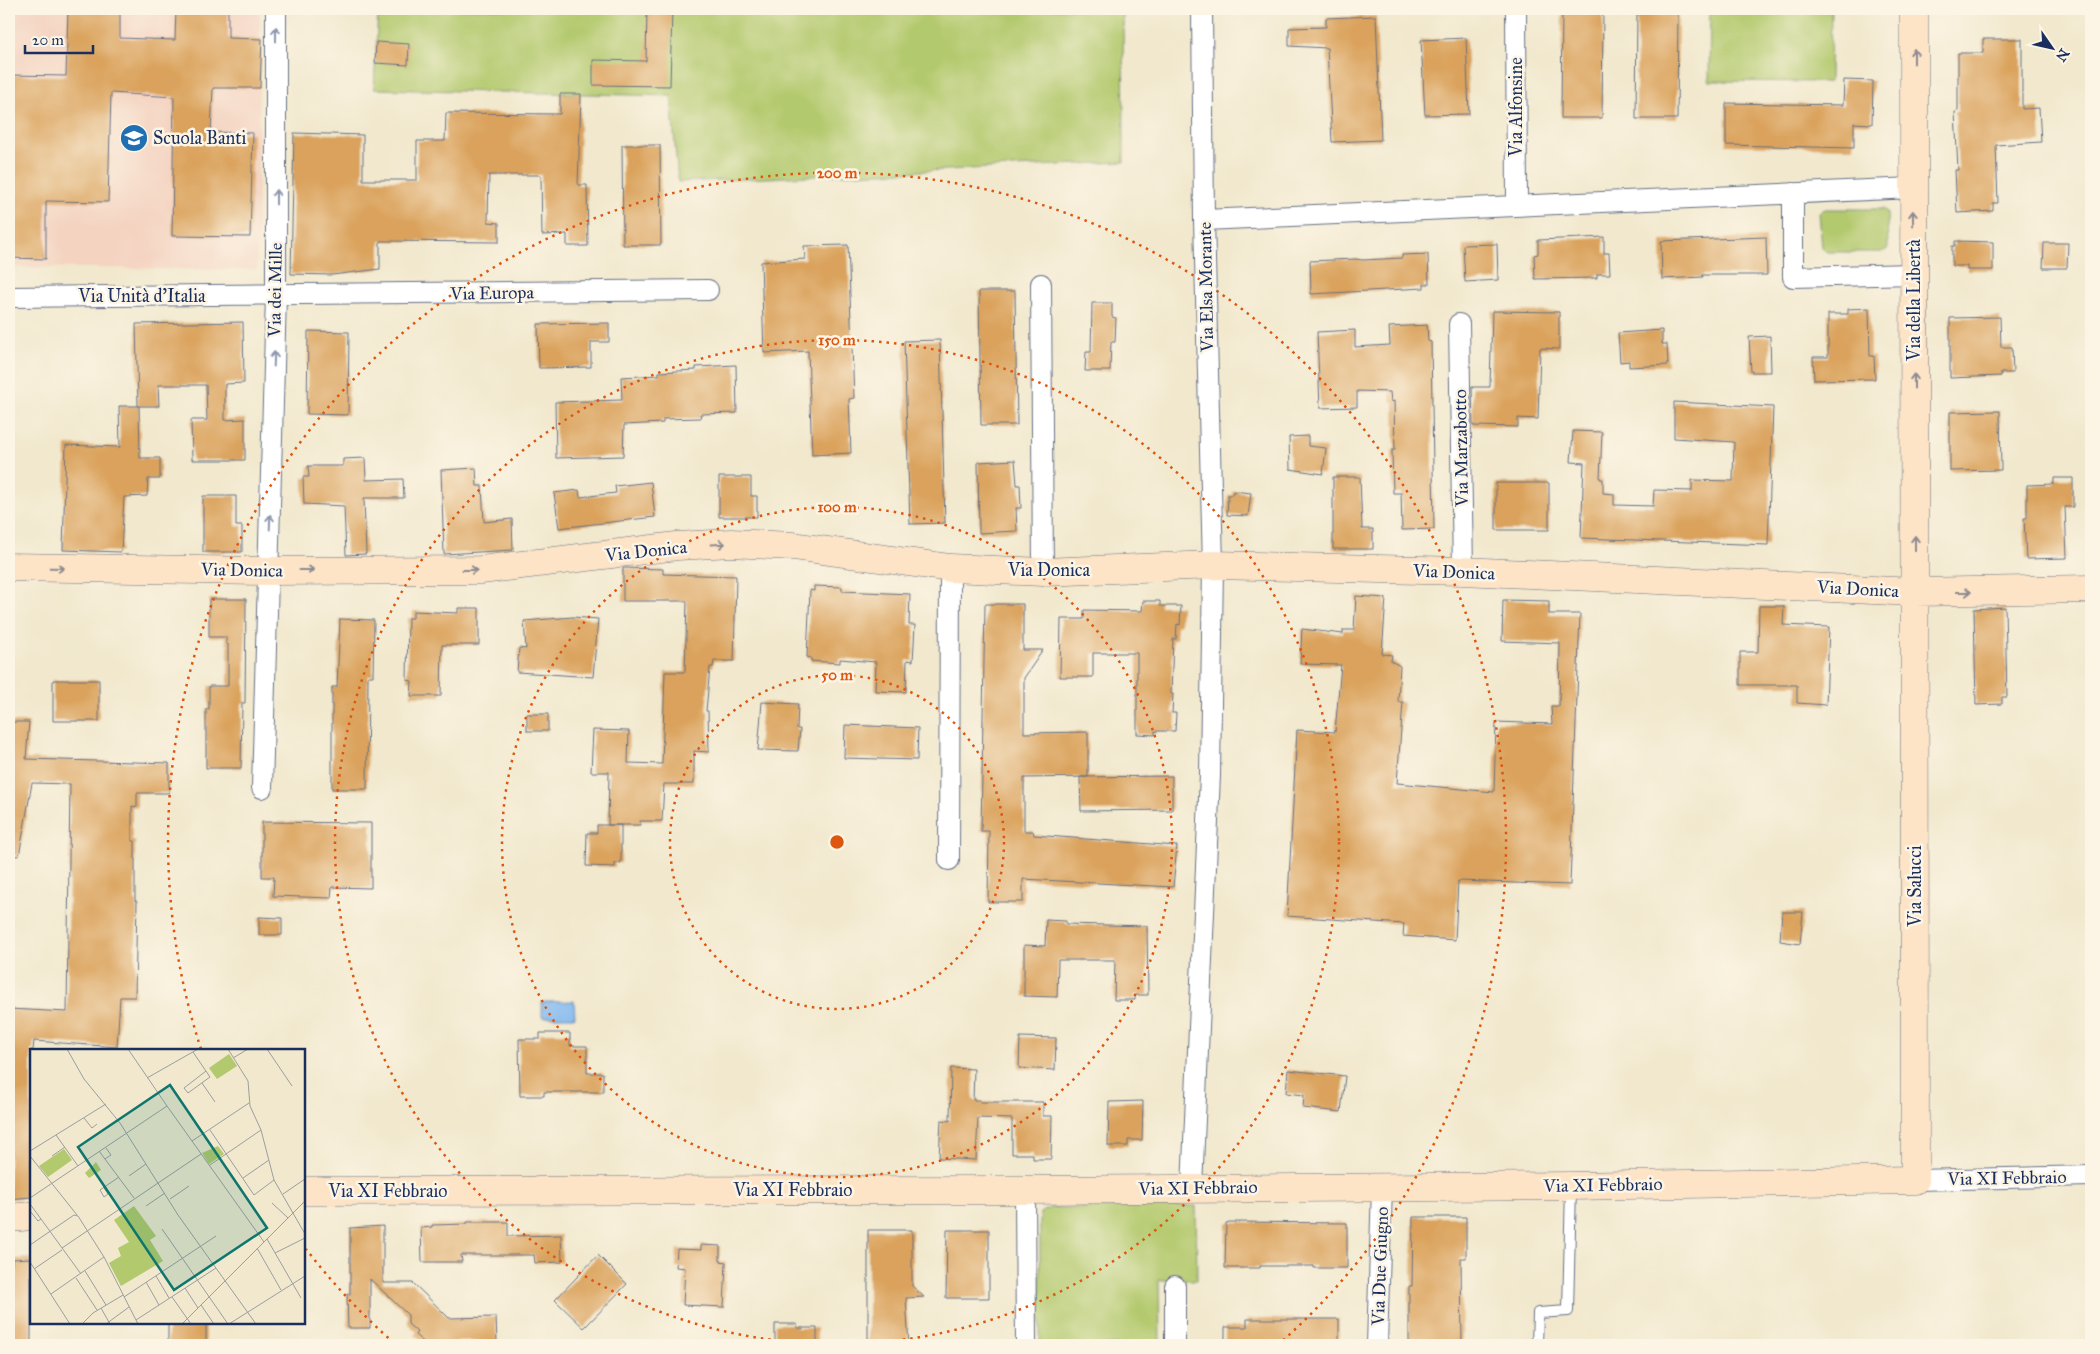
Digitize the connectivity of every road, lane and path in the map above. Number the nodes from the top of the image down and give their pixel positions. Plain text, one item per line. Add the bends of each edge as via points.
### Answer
1 (276, 9) edge
2 (1202, 9) edge
3 (1516, 9) edge
4 (1914, 9) edge
5 (1913, 188) junction
6 (1793, 193) junction
7 (1517, 205) junction
8 (1204, 220) junction
9 (1914, 274) junction
10 (1041, 284) dead end
11 (708, 290) dead end
12 (276, 296) junction
13 (9, 297) edge
14 (1459, 324) dead end
15 (1213, 565) junction
16 (9, 567) edge
17 (950, 568) junction
18 (268, 570) junction
19 (1043, 572) junction
20 (1464, 572) junction
21 (2091, 589) edge
22 (1915, 592) junction
23 (262, 788) dead end
24 (949, 860) dead end
25 (2091, 1176) edge
26 (1915, 1180) junction
27 (1571, 1186) junction
28 (1382, 1187) junction
29 (1192, 1188) junction
30 (1025, 1190) junction
31 (305, 1191) edge
32 (30, 1216) edge
33 (9, 1218) edge
34 (1176, 1286) dead end
35 (1026, 1345) edge
36 (1176, 1345) edge
37 (1378, 1345) edge
38 (1537, 1345) edge

12 -> 1 street, Via dei Mille
2 - 8 street, Via Elsa Morante
3 - 7 street, Via Alfonsine
5 -> 4 main road, Via della Libertà
5 - 6 street
9 -> 5 main road, Via della Libertà
6 - 7 street
6 - 9 street via 1793,277
7 - 8 street
8 - 15 street, Via Elsa Morante
22 -> 9 main road, Via della Libertà
10 - 19 street
11 - 12 street, Via Europa
12 - 13 street, Via Unità d'Italia
18 -> 12 street, Via dei Mille
14 - 20 street, Via Marzabotto
15 - 19 main road, Via Donica
15 - 20 main road, Via Donica
15 - 29 street, Via Elsa Morante via 1210,775
16 -> 18 main road, Via Donica
18 -> 17 main road, Via Donica via 481,570 677,546 731,543 793,546
17 - 19 main road, Via Donica
17 - 24 street
18 - 23 street, Via dei Mille
20 - 22 main road, Via Donica
22 -> 21 main road, Via Donica
22 - 26 main road, Via Salucci
25 - 26 street, Via XI Febbraio
26 - 27 main road, Via XI Febbraio
27 - 28 main road, Via XI Febbraio
27 - 38 lane via 1568,1311 1538,1313
28 - 29 main road, Via XI Febbraio
28 - 37 street, Via Due Giugno
29 - 30 main road, Via XI Febbraio
30 - 31 main road, Via XI Febbraio
30 - 35 street
32 - 33 main road
34 - 36 street

